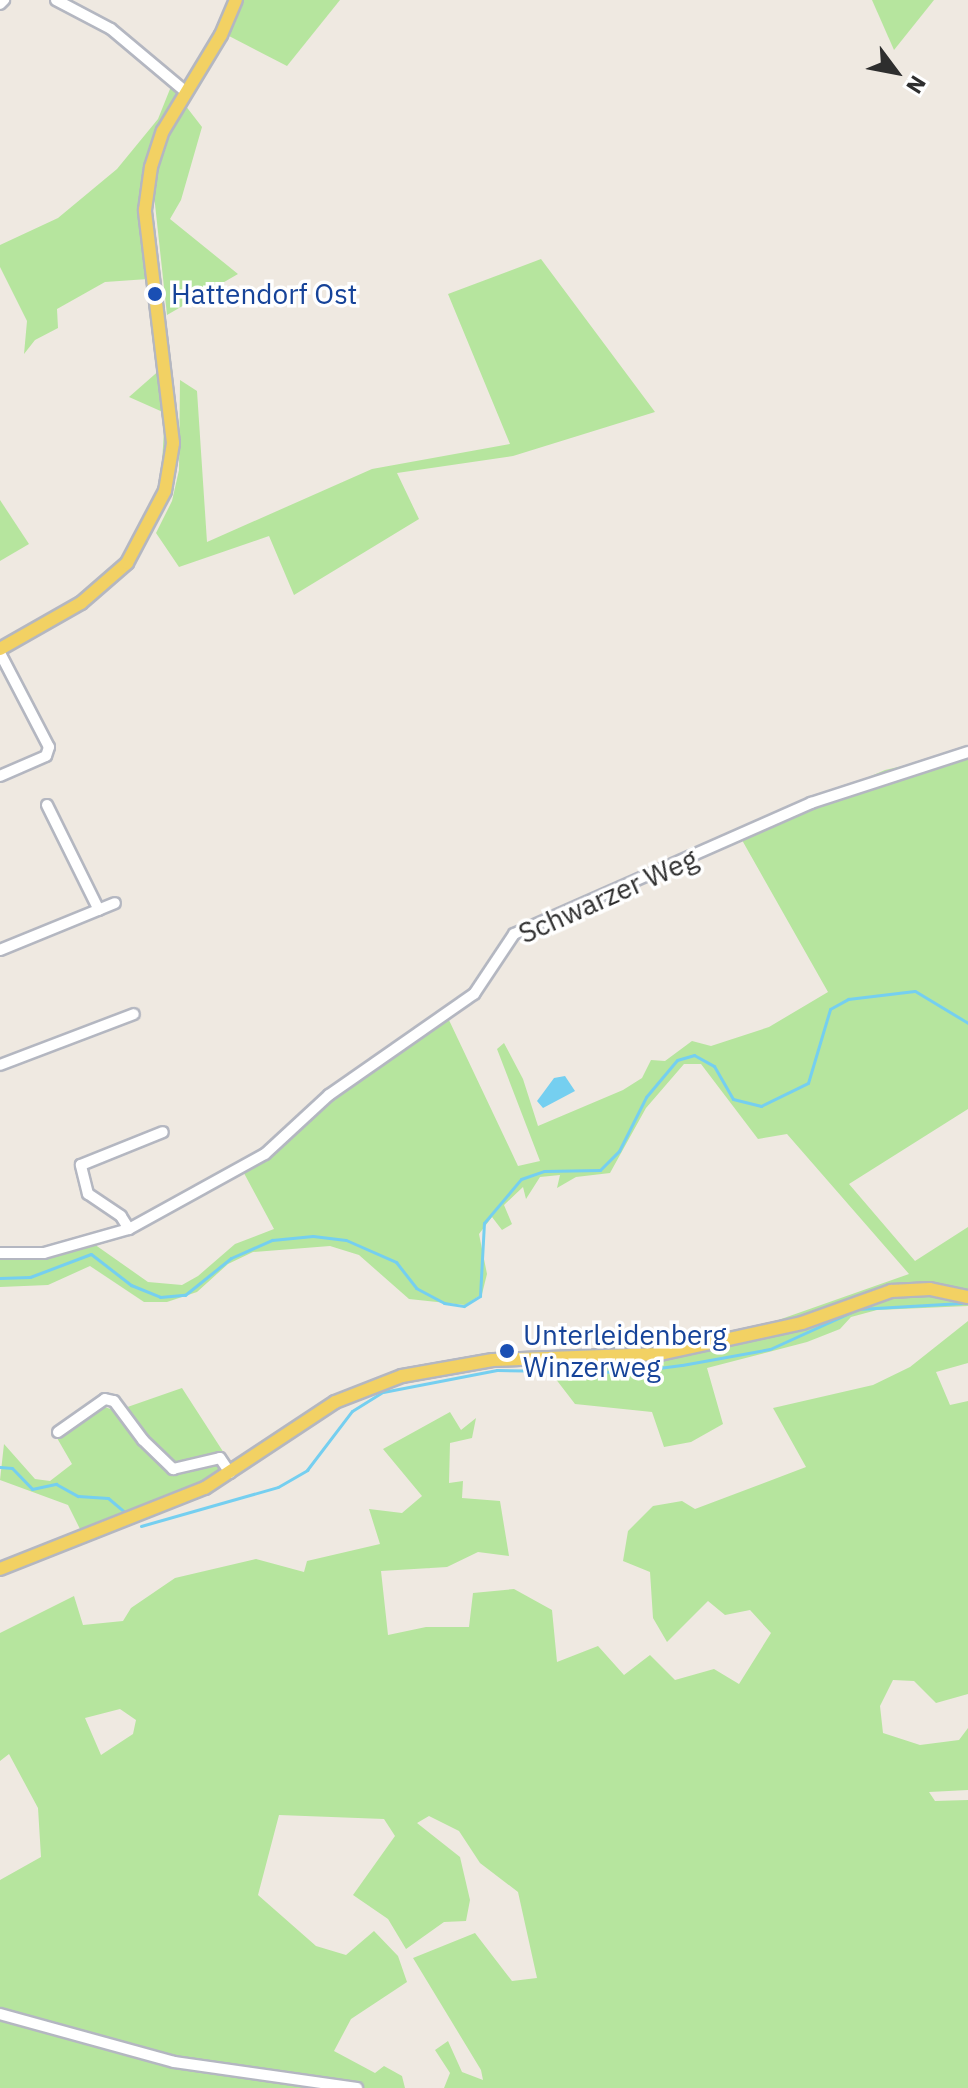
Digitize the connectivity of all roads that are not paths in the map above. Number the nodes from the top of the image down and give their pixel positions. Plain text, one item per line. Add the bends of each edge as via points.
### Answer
1 (56, 0) edge
2 (236, 0) edge
3 (77, 3) edge
4 (185, 91) junction
5 (0, 651) edge
6 (968, 752) edge
7 (0, 776) edge
8 (47, 805) dead end
9 (115, 903) dead end
10 (99, 910) junction
11 (0, 950) edge
12 (134, 1014) dead end
13 (0, 1065) edge
14 (163, 1132) dead end
15 (129, 1229) junction
16 (0, 1253) edge
17 (968, 1297) edge
18 (58, 1432) dead end
19 (230, 1473) junction
20 (0, 1569) edge
21 (0, 2014) edge
22 (357, 2088) edge

1 - 3 street
2 - 4 main road via 221,35
3 - 4 street
4 - 5 main road via 163,131 145,210 168,381 170,470 148,530 127,563 81,603
5 - 7 street via 49,747 46,756
6 - 15 street, Schwarzer Weg via 811,803 514,934 474,994 329,1095 265,1154
8 - 10 street
9 - 10 street
10 - 11 street
12 - 13 street
14 - 15 street via 81,1165 83,1188 121,1216
15 - 16 street, Schwarzer Weg via 44,1253
17 - 19 main road via 930,1289 891,1291 802,1323 660,1354 493,1360 402,1376 335,1402
18 - 19 street via 105,1399 114,1401 173,1469 220,1458
19 - 20 main road via 182,1498
21 - 22 street via 174,2062

